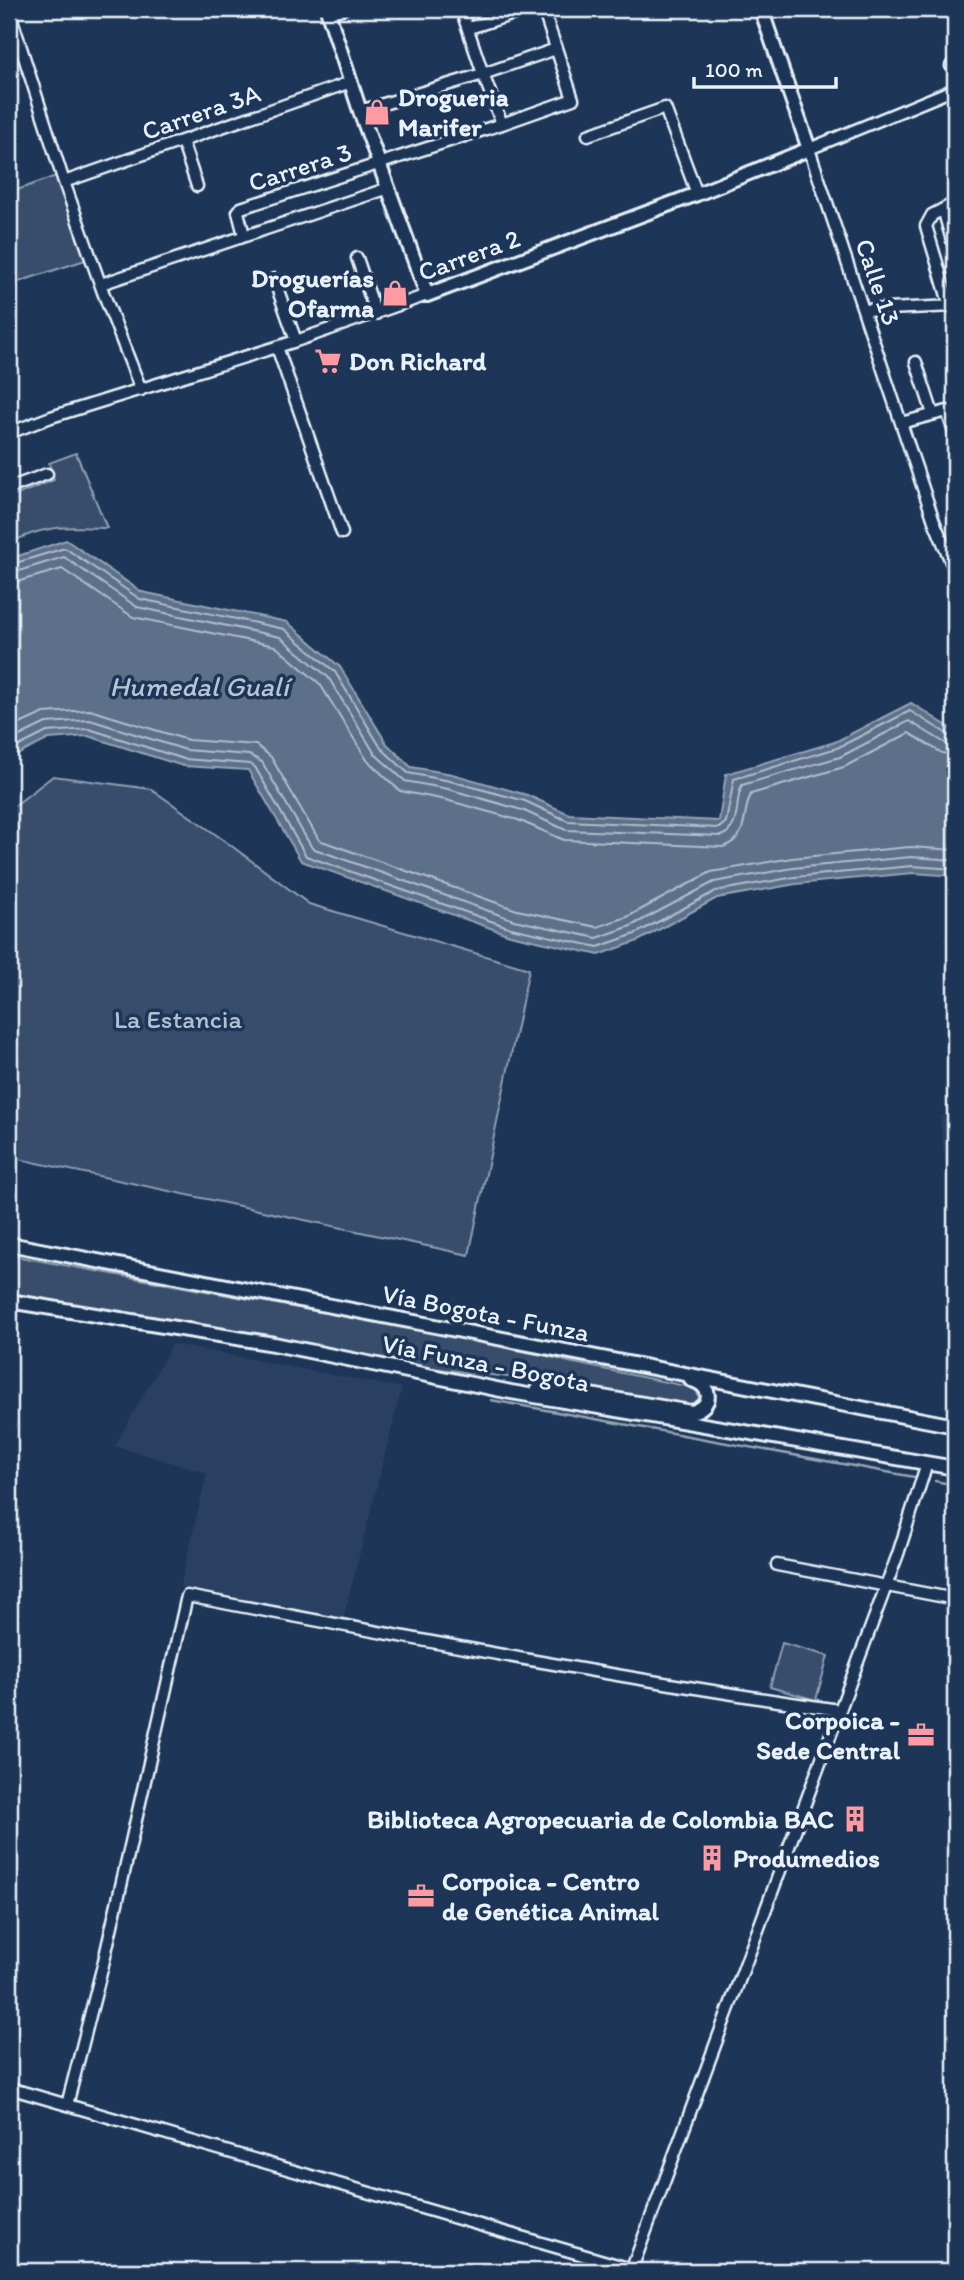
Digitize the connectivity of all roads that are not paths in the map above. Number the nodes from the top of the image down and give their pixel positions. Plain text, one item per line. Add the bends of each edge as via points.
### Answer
1 (343, 9) edge
2 (461, 9) edge
3 (530, 9) edge
4 (543, 9) edge
5 (761, 9) edge
6 (9, 10) edge
7 (327, 11) edge
8 (469, 28) junction
9 (556, 49) junction
10 (483, 74) junction
11 (351, 82) junction
12 (955, 89) edge
13 (360, 111) junction
14 (502, 124) junction
15 (588, 135) dead end
16 (182, 141) junction
17 (809, 149) junction
18 (380, 163) junction
19 (64, 182) junction
20 (197, 186) dead end
21 (389, 188) junction
22 (697, 194) junction
23 (955, 203) edge
24 (943, 209) junction
25 (244, 235) junction
26 (955, 251) edge
27 (357, 258) dead end
28 (274, 279) dead end
29 (101, 284) junction
30 (427, 295) junction
31 (953, 306) edge
32 (864, 310) junction
33 (376, 314) junction
34 (296, 341) junction
35 (277, 347) junction
36 (916, 362) dead end
37 (141, 390) junction
38 (933, 414) junction
39 (901, 423) junction
40 (9, 433) edge
41 (955, 435) edge
42 (47, 474) dead end
43 (9, 488) edge
44 (342, 533) dead end
45 (954, 569) edge
46 (9, 1244) edge
47 (9, 1301) edge
48 (541, 1347) junction
49 (511, 1392) junction
50 (955, 1426) edge
51 (927, 1463) junction
52 (955, 1468) edge
53 (776, 1565) dead end
54 (886, 1585) junction
55 (955, 1599) edge
56 (839, 1710) junction
57 (9, 2088) edge
58 (67, 2105) junction
59 (631, 2270) edge

1 - 7 street
2 - 8 street
3 - 8 street
4 - 9 street
5 - 17 main road, Calle 13
6 - 19 street
7 - 11 main road
8 - 10 street
9 - 10 street
9 - 14 street, Carrera 3 via 573,99
10 - 13 street
10 - 14 street
11 - 13 main road
11 - 16 street, Carrera 3A
12 - 17 street
13 - 18 main road
14 - 18 street, Carrera 3
15 - 22 street via 665,108
16 - 19 street, Carrera 3A
16 - 20 street
17 - 22 main road, Carrera 2
17 - 32 street, Calle 13
18 - 21 main road
18 - 25 street, Carrera 3 via 238,210
19 - 29 street
21 - 25 street, Carrera 3
21 - 30 main road
22 - 30 main road, Carrera 2
23 - 24 street
24 - 26 street
24 - 31 street via 930,217 926,229
25 - 29 street, Carrera 3
27 - 33 street
28 - 34 street
29 - 37 street
30 - 33 street, Carrera 2
31 - 32 street
32 - 39 street, Calle 13
33 - 34 street, Carrera 2
34 - 35 street, Carrera 2
35 - 37 street, Carrera 2
35 - 44 street
36 - 38 street
37 - 40 street, Carrera 2
38 - 39 street
38 - 41 street via 947,411
39 - 45 street, Calle 13
42 - 43 street
46 - 48 main road, Vía Bogota - Funza
47 - 49 main road, Vía Funza - Bogota via 307,1350
48 - 49 main road via 698,1382 708,1396 706,1406 691,1412 561,1390
48 - 50 main road, Vía Bogota - Funza
49 - 51 main road, Vía Funza - Bogota
51 - 52 main road, Vía Funza - Bogota
51 - 54 street
53 - 54 street
54 - 55 street
54 - 56 street
56 - 58 street via 515,1658 187,1596
56 - 59 street
57 - 58 street
58 - 59 street

